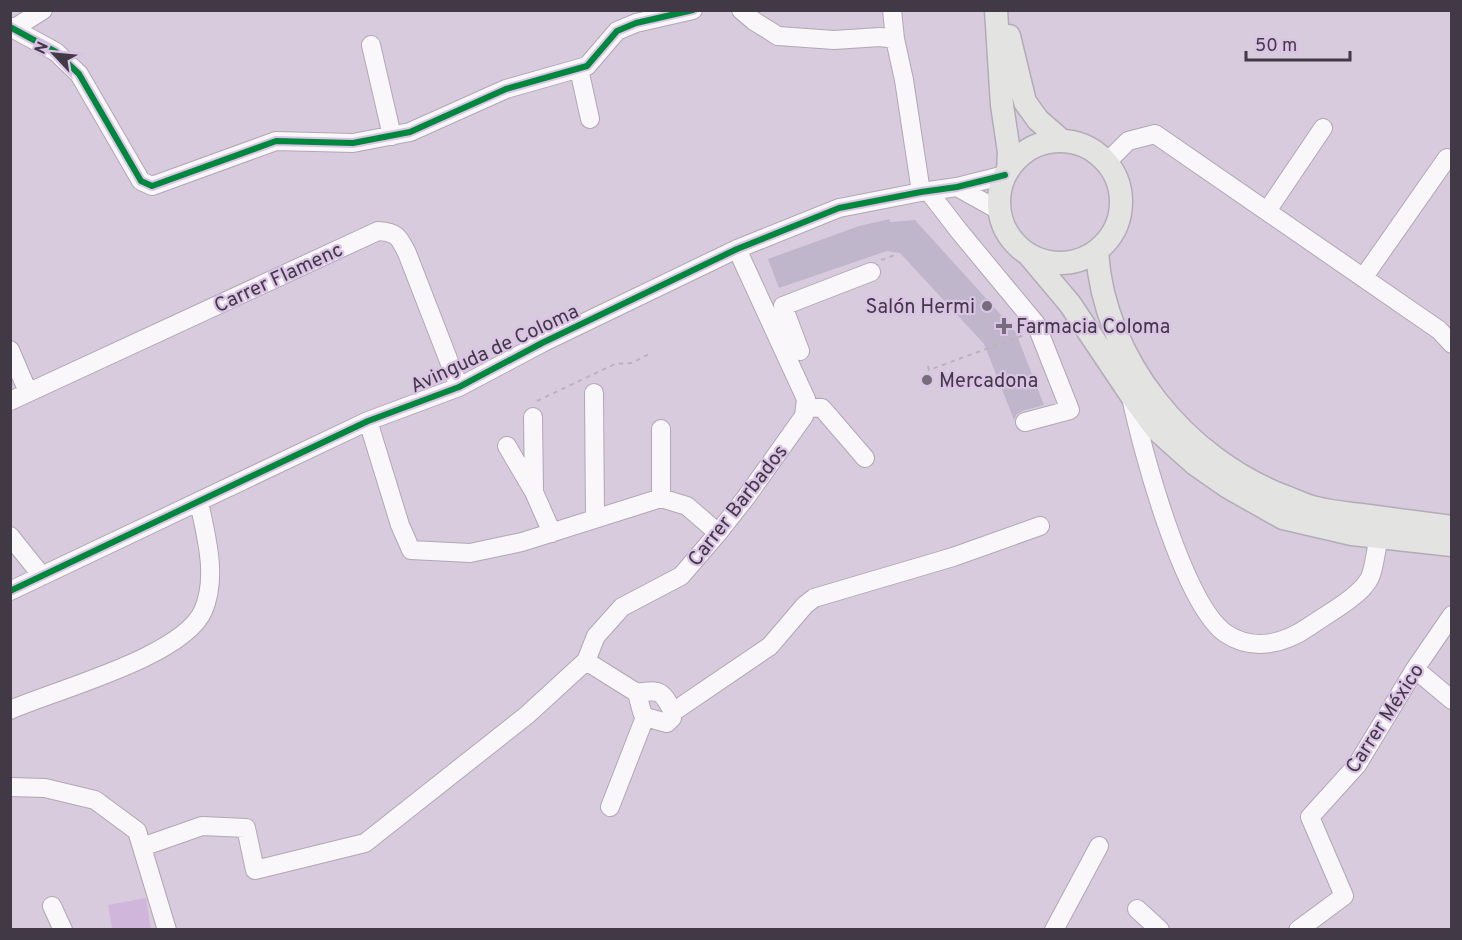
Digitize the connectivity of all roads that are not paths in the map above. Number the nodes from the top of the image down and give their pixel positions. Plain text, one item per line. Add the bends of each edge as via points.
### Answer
1 (43, 10) edge
2 (693, 10) edge
3 (741, 10) edge
4 (892, 10) edge
5 (996, 10) edge
6 (1006, 10) edge
7 (11, 28) edge
8 (895, 39) junction
9 (371, 45) dead end
10 (579, 69) junction
11 (590, 119) dead end
12 (1323, 128) dead end
13 (392, 136) junction
14 (1061, 140) junction
15 (1448, 158) dead end
16 (1107, 162) junction
17 (1007, 172) junction
18 (957, 187) junction
19 (925, 192) junction
20 (1267, 211) junction
21 (1000, 212) junction
22 (737, 249) junction
23 (1097, 251) junction
24 (1028, 254) junction
25 (871, 272) dead end
26 (1363, 278) junction
27 (1452, 344) edge
28 (10, 350) edge
29 (799, 352) junction
30 (459, 387) junction
31 (28, 392) junction
32 (594, 393) dead end
33 (1131, 395) junction
34 (10, 401) edge
35 (806, 407) junction
36 (533, 417) dead end
37 (368, 421) junction
38 (1025, 423) dead end
39 (661, 429) dead end
40 (507, 446) dead end
41 (865, 458) dead end
42 (534, 492) junction
43 (661, 498) junction
44 (199, 502) junction
45 (596, 518) junction
46 (1040, 526) dead end
47 (1452, 527) edge
48 (552, 532) junction
49 (718, 533) junction
50 (10, 536) edge
51 (1379, 537) junction
52 (1452, 545) edge
53 (42, 576) junction
54 (10, 591) edge
55 (1452, 615) edge
56 (586, 661) junction
57 (1415, 669) junction
58 (637, 693) junction
59 (1452, 700) edge
60 (10, 710) edge
61 (673, 712) junction
62 (645, 717) junction
63 (10, 787) edge
64 (610, 807) dead end
65 (1099, 846) dead end
66 (142, 847) junction
67 (52, 906) dead end
68 (1137, 909) dead end
69 (63, 930) edge
70 (166, 930) edge
71 (1054, 930) edge
72 (1160, 930) edge
73 (1298, 930) edge

1 - 7 street
2 - 10 street via 617,31 587,66
3 - 8 street via 778,36
4 - 8 street
5 - 17 main road via 1009,152
6 - 14 main road via 1010,45 1025,102
7 - 13 street via 56,51 79,74 141,181 152,186 276,141 352,143
8 - 19 street
9 - 13 street
10 - 11 street
10 - 13 street via 506,89 410,132
12 - 20 street
14 - 16 main road via 1078,143
14 - 17 main road via 1040,144 1022,154
15 - 26 street
16 - 20 street via 1128,141 1155,134
16 - 23 main road via 1118,179 1122,199 1115,228
17 - 18 street, Avinguda de Coloma
17 - 21 main road via 999,198
18 - 19 street, Avinguda de Coloma
18 - 21 street
19 - 22 street, Avinguda de Coloma via 839,208
19 - 38 street via 1036,324 1070,410
20 - 26 street
21 - 24 main road via 1014,243
22 - 29 street
22 - 30 street, Avinguda de Coloma
23 - 24 main road via 1081,260 1063,263
23 - 47 main road via 1103,294 1123,348 1151,392 1184,432 1223,465 1269,491 1315,508
24 - 33 main road via 1070,304
25 - 29 street via 783,306
26 - 27 street via 1439,330
28 - 31 street
29 - 35 street
30 - 31 street, Carrer Flamenc via 400,239 391,231 378,231
30 - 37 street, Avinguda de Coloma
31 - 34 street, Carrer Flamenc
32 - 45 street
33 - 51 main road via 1157,430 1228,488 1283,518
33 - 51 street via 1140,441 1178,553 1203,608 1225,632 1247,644 1268,645 1297,635 1357,593 1369,580
35 - 41 street via 822,408
35 - 49 street, Carrer Barbados via 789,438
36 - 42 street
37 - 44 street, Avinguda de Coloma
37 - 48 street via 411,550 470,553
39 - 43 street
40 - 42 street
42 - 48 street
43 - 45 street
43 - 49 street via 687,507
44 - 53 street, Avinguda de Coloma
44 - 60 street via 209,546 209,574 206,603 195,624 176,641 141,660
45 - 48 street
46 - 61 street via 953,557 814,598 770,646
49 - 56 street, Carrer Barbados via 681,576 622,607 596,636
50 - 53 street
51 - 52 main road
53 - 54 street, Avinguda de Coloma
55 - 57 street, Carrer México
56 - 58 street
56 - 66 street via 527,715 365,843 255,870 246,828 202,826
57 - 59 street
57 - 73 street, Carrer México via 1357,765 1310,817 1344,896
58 - 61 street via 662,693
58 - 62 street
61 - 62 street via 667,723
62 - 64 street
63 - 66 street via 45,788 95,800 137,831
65 - 71 street
66 - 70 street
67 - 69 street
68 - 72 street

